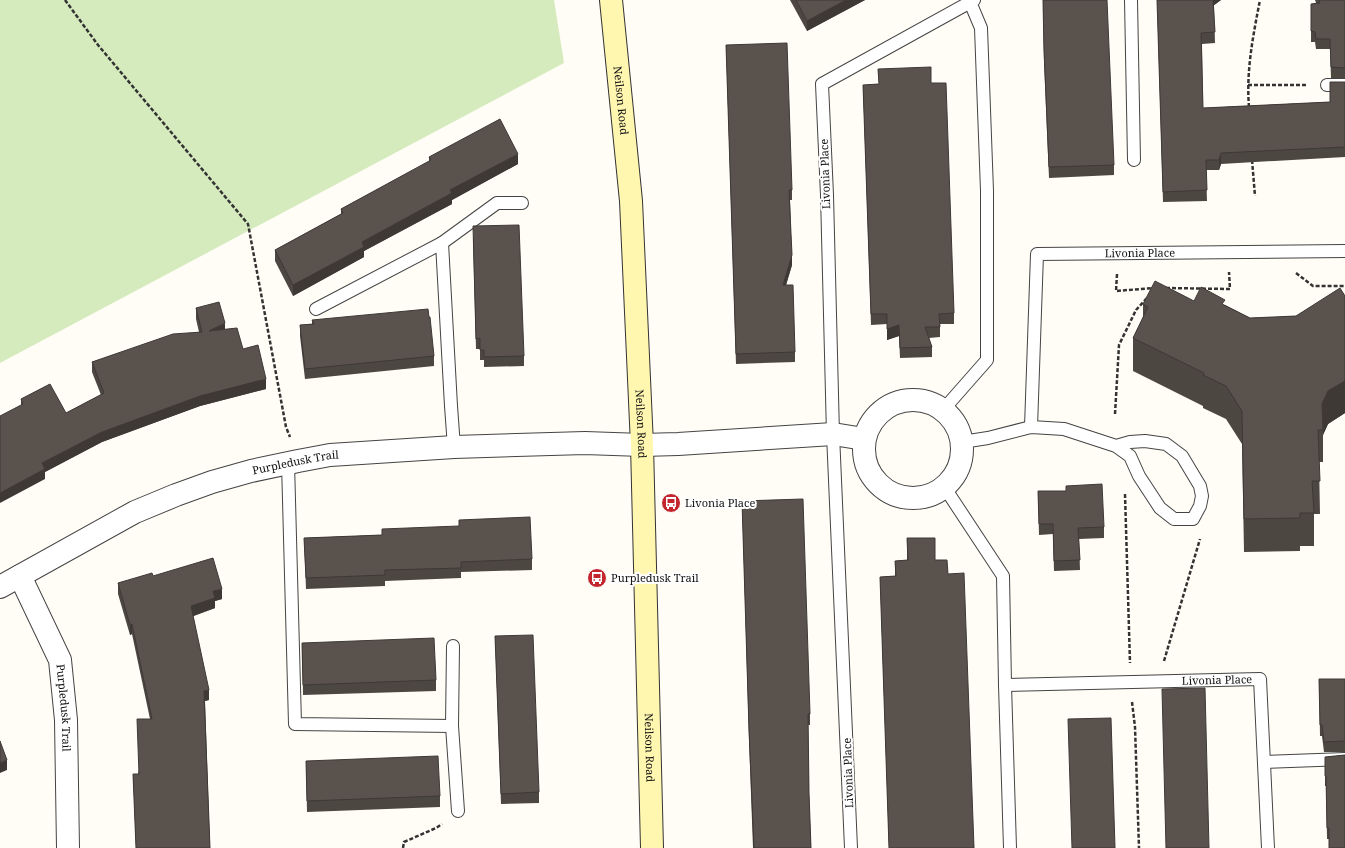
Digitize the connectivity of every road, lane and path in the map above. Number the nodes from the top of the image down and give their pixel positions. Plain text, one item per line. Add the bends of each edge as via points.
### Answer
1 (65, 0) edge
2 (611, 0) edge
3 (1131, 0) edge
4 (1260, 0) edge
5 (972, 1) edge
6 (1248, 85) junction
7 (1327, 85) joint
8 (1345, 86) edge
9 (1249, 112) edge
10 (1252, 157) edge
11 (1134, 160) dead end
12 (1255, 196) dead end
13 (522, 203) dead end
14 (442, 243) junction
15 (1345, 251) edge
16 (1228, 252) junction
17 (1269, 252) junction
18 (1119, 253) junction
19 (1345, 286) edge
20 (1164, 288) edge
21 (316, 309) dead end
22 (943, 410) junction
23 (1115, 414) dead end
24 (1031, 427) junction
25 (833, 434) junction
26 (864, 439) junction
27 (962, 442) junction
28 (642, 445) junction
29 (1116, 446) junction
30 (454, 447) junction
31 (293, 462) junction
32 (945, 488) junction
33 (1200, 538) dead end
34 (20, 576) junction
35 (0, 587) edge
36 (453, 646) dead end
37 (1157, 681) junction
38 (1005, 685) junction
39 (452, 726) junction
40 (1345, 759) edge
41 (1264, 762) junction
42 (458, 811) joint
43 (68, 848) edge
44 (403, 848) edge
45 (652, 848) edge
46 (851, 848) edge
47 (1010, 848) edge
48 (1268, 848) edge

1 - 31 path via 98,45 248,224
2 - 28 main road, Neilson Road via 631,201
3 - 11 lane
4 - 6 path
5 - 22 lane, Livonia Place via 981,28 987,191 987,360
5 - 25 lane, Livonia Place via 822,84
6 - 7 path
6 - 9 path
7 - 8 lane
10 - 12 path
13 - 14 lane via 497,203
14 - 21 lane
14 - 30 lane
15 - 17 lane, Livonia Place
16 - 17 lane, Livonia Place
16 - 18 lane, Livonia Place
16 - 20 path via 1230,289
17 - 19 path via 1313,286
18 - 23 path via 1116,291 1156,288 1136,310 1119,345
18 - 24 lane, Livonia Place via 1037,254
22 - 26 street via 929,402 912,400 896,403 881,411 870,424
22 - 27 street via 959,430
24 - 27 lane
24 - 29 lane via 1064,428
25 - 26 street
25 - 28 street
25 - 46 lane, Livonia Place
26 - 32 street via 863,454 867,469 875,482 887,492 902,498 916,499 932,496
27 - 32 street via 962,459 956,475
28 - 30 street, Purpledusk Trail via 585,443
28 - 45 main road, Neilson Road
29 - 29 lane via 1130,456 1160,508 1174,519 1193,519 1202,496 1200,486 1182,456 1166,444 1145,441
30 - 31 street, Purpledusk Trail via 330,455
31 - 34 street, Purpledusk Trail via 212,482 135,512
31 - 39 lane via 295,724
32 - 38 lane via 1004,576
33 - 37 path
34 - 35 street, Purpledusk Trail
34 - 43 street, Purpledusk Trail via 60,660 66,720
36 - 39 lane
37 - 38 lane, Livonia Place
37 - 41 lane, Livonia Place via 1260,678
38 - 47 lane
39 - 42 lane
40 - 41 lane
41 - 48 lane, Livonia Place
42 - 44 path via 436,828 404,842

